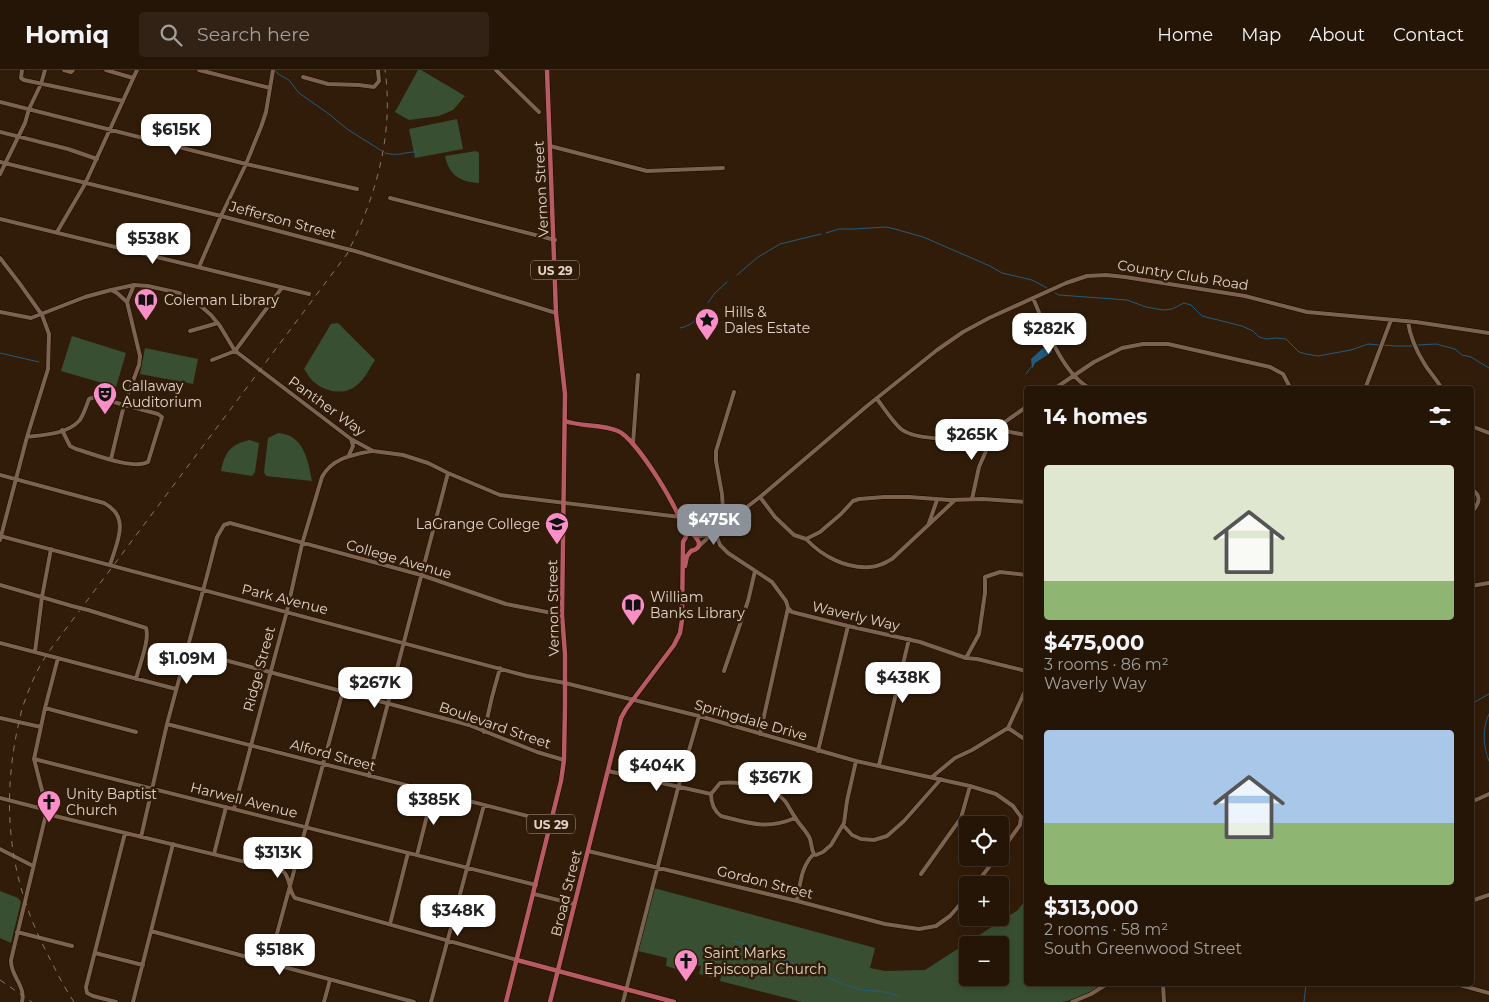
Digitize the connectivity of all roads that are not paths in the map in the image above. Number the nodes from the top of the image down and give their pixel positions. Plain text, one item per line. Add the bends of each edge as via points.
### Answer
1 (22, 70) edge
2 (45, 70) edge
3 (64, 70) edge
4 (73, 70) edge
5 (106, 70) edge
6 (137, 70) edge
7 (199, 70) edge
8 (273, 70) edge
9 (378, 70) edge
10 (496, 70) edge
11 (549, 70) edge
12 (303, 77) dead end
13 (133, 78) junction
14 (41, 84) junction
15 (270, 88) junction
16 (123, 100) junction
17 (0, 102) edge
18 (29, 109) junction
19 (539, 112) dead end
20 (110, 130) junction
21 (0, 132) edge
22 (18, 136) junction
23 (550, 146) junction
24 (97, 159) junction
25 (2, 163) edge
26 (246, 164) junction
27 (722, 168) dead end
28 (0, 174) edge
29 (85, 184) junction
30 (357, 189) dead end
31 (390, 198) dead end
32 (221, 216) junction
33 (0, 219) edge
34 (57, 232) junction
35 (554, 240) junction
36 (0, 258) edge
37 (199, 267) junction
38 (134, 285) junction
39 (283, 288) junction
40 (111, 290) junction
41 (309, 294) dead end
42 (1033, 298) junction
43 (127, 302) junction
44 (0, 312) edge
45 (556, 313) junction
46 (42, 315) junction
47 (1391, 320) junction
48 (1408, 322) junction
49 (218, 323) junction
50 (190, 331) dead end
51 (1489, 333) edge
52 (235, 350) junction
53 (212, 360) dead end
54 (638, 375) dead end
55 (1074, 376) junction
56 (1059, 386) edge
57 (1085, 386) edge
58 (1289, 386) edge
59 (1366, 386) edge
60 (1440, 386) edge
61 (734, 392) dead end
62 (877, 399) junction
63 (124, 405) junction
64 (1024, 408) edge
65 (565, 422) junction
66 (1474, 427) edge
67 (994, 429) junction
68 (62, 430) junction
69 (1489, 433) edge
70 (1024, 435) edge
71 (27, 437) junction
72 (351, 439) junction
73 (633, 444) junction
74 (373, 451) junction
75 (349, 456) junction
76 (110, 459) junction
77 (448, 473) junction
78 (0, 475) edge
79 (16, 479) junction
80 (1474, 492) edge
81 (760, 497) junction
82 (972, 499) junction
83 (937, 500) junction
84 (955, 500) junction
85 (1024, 502) edge
86 (563, 503) junction
87 (1474, 510) edge
88 (680, 517) junction
89 (724, 524) junction
90 (929, 524) junction
91 (683, 525) junction
92 (714, 532) junction
93 (696, 536) junction
94 (0, 537) edge
95 (686, 537) junction
96 (806, 539) junction
97 (302, 544) junction
98 (684, 546) junction
99 (698, 547) junction
100 (52, 549) junction
101 (691, 551) junction
102 (110, 565) junction
103 (754, 571) junction
104 (684, 572) junction
105 (421, 575) junction
106 (1024, 575) edge
107 (1489, 583) edge
108 (0, 585) edge
109 (1474, 586) edge
110 (203, 590) junction
111 (42, 597) junction
112 (788, 608) junction
113 (286, 611) junction
114 (562, 615) junction
115 (848, 626) junction
116 (909, 640) junction
117 (404, 642) junction
118 (0, 643) edge
119 (187, 650) junction
120 (35, 652) junction
121 (58, 658) junction
122 (966, 658) junction
123 (500, 668) junction
124 (724, 671) dead end
125 (1024, 671) edge
126 (270, 672) junction
127 (136, 679) junction
128 (565, 683) junction
129 (176, 689) junction
130 (342, 691) junction
131 (1024, 693) edge
132 (633, 700) junction
133 (388, 702) junction
134 (45, 708) junction
135 (699, 716) junction
136 (0, 718) edge
137 (167, 724) junction
138 (41, 727) junction
139 (1008, 728) junction
140 (136, 732) dead end
141 (484, 732) junction
142 (760, 734) junction
143 (1024, 739) edge
144 (250, 745) junction
145 (818, 751) junction
146 (34, 759) junction
147 (564, 760) junction
148 (856, 761) junction
149 (323, 764) junction
150 (879, 765) junction
151 (608, 771) junction
152 (369, 776) junction
153 (932, 777) junction
154 (941, 779) junction
155 (970, 786) junction
156 (152, 788) junction
157 (678, 788) junction
158 (432, 792) junction
159 (710, 794) junction
160 (1489, 794) edge
161 (0, 798) edge
162 (1474, 801) edge
163 (484, 806) junction
164 (226, 807) junction
165 (234, 809) junction
166 (47, 810) junction
167 (795, 818) junction
168 (551, 822) junction
169 (843, 825) junction
170 (306, 827) junction
171 (125, 833) junction
172 (141, 837) junction
173 (1009, 841) edge
174 (173, 844) junction
175 (0, 849) edge
176 (588, 851) junction
177 (408, 853) junction
178 (214, 854) junction
179 (814, 854) junction
180 (417, 855) junction
181 (33, 866) junction
182 (990, 866) edge
183 (658, 867) junction
184 (467, 868) junction
185 (922, 874) dead end
186 (982, 876) edge
187 (290, 885) junction
188 (536, 885) junction
189 (534, 894) junction
190 (1489, 895) edge
191 (1474, 900) edge
192 (797, 901) junction
193 (574, 904) junction
194 (959, 906) edge
195 (390, 924) junction
196 (151, 931) junction
197 (17, 932) junction
198 (447, 940) junction
199 (72, 946) dead end
200 (95, 953) junction
201 (517, 960) junction
202 (269, 963) junction
203 (143, 965) junction
204 (558, 970) junction
205 (330, 980) junction
206 (1104, 986) edge
207 (1163, 986) edge
208 (1463, 986) edge
209 (626, 989) junction
210 (1489, 993) edge
211 (22, 1002) edge
212 (116, 1002) edge
213 (134, 1002) edge
214 (324, 1002) edge
215 (414, 1002) edge
216 (431, 1002) edge
217 (506, 1002) edge
218 (550, 1002) edge
219 (623, 1002) edge
220 (674, 1002) edge
221 (1072, 1002) edge
222 (1164, 1002) edge

1 - 14 street via 24,80
2 - 14 street
3 - 4 street
5 - 13 street
6 - 13 street
7 - 15 street
8 - 15 street
9 - 12 street via 379,81 374,87 328,84
10 - 19 street
11 - 23 main road, Vernon Street / US 29
13 - 16 street
14 - 16 street
14 - 18 street
15 - 26 street via 266,112
16 - 20 street
17 - 18 street
18 - 20 street
18 - 22 street
20 - 24 street
20 - 26 street
21 - 22 street
22 - 24 street
22 - 25 street
23 - 27 street via 647,171
23 - 35 main road, Vernon Street / US 29
24 - 29 street
25 - 28 street
25 - 29 street, Jefferson Street
26 - 30 street
26 - 32 street
29 - 32 street, Jefferson Street
29 - 34 street
31 - 35 street
32 - 37 street
32 - 45 street, Jefferson Street, bridge via 355,251
33 - 34 street
34 - 37 street
35 - 45 main road, Vernon Street / US 29
36 - 46 street
37 - 39 street
38 - 40 street, Panther Way
38 - 43 street
38 - 49 street, Panther Way via 142,284 186,296
39 - 41 street
39 - 52 street
40 - 43 street
40 - 46 street, Panther Way
42 - 47 street, Country Club Road via 1087,276 1106,275 1246,296 1307,312
42 - 55 street via 1059,354
42 - 62 street, Country Club Road via 963,332
43 - 63 street via 140,356
44 - 46 street via 31,318
45 - 65 main road, Vernon Street / US 29
46 - 71 street via 49,334 48,369
47 - 48 street, Country Club Road
47 - 59 street
48 - 51 street, Country Club Road
48 - 60 street via 1424,363
49 - 50 street
49 - 52 street, Panther Way
52 - 53 street
52 - 72 street, Panther Way
54 - 73 street
55 - 56 street
55 - 57 street
55 - 58 street via 1122,348 1168,344 1270,366 1283,374
61 - 89 street via 716,451
62 - 67 street via 900,428 909,434 965,438
62 - 81 street, Country Club Road
63 - 68 street via 95,397 89,399 80,420
63 - 76 street
63 - 76 street via 162,417 147,463 129,464
64 - 67 street
65 - 73 main road via 614,430
65 - 86 main road, Vernon Street / US 29
66 - 69 street
67 - 70 street
67 - 82 street via 979,467
68 - 71 street
68 - 76 street via 70,446
71 - 79 street
72 - 74 street, Panther Way
72 - 75 street via 353,446
73 - 88 main road
74 - 75 street, Ridge Street
74 - 77 street, Panther Way via 411,457
75 - 97 street, Ridge Street via 330,466 322,477
77 - 86 street, Panther Way via 500,495
77 - 105 street
78 - 79 street
79 - 94 street
79 - 102 street via 113,507 120,526
80 - 87 street via 1479,499
81 - 89 street, Country Club Road
81 - 96 street via 794,535
82 - 84 street
82 - 85 street
83 - 84 street
83 - 90 street
83 - 96 street via 901,497 853,501 820,532
84 - 90 street
86 - 88 street, Panther Way
86 - 114 main road, Vernon Street / US 29
88 - 91 main road
89 - 92 street, Country Club Road
90 - 96 street via 892,559 871,567 836,561 820,553
91 - 93 main road
91 - 95 main road
92 - 93 street, Country Club Road
92 - 99 street, Country Club Road
92 - 103 street via 721,547
93 - 95 main road
93 - 99 main road
94 - 100 street, Park Avenue
95 - 98 main road
97 - 105 street, College Avenue
97 - 110 street, College Avenue via 230,523 224,525 217,537
97 - 113 street, Ridge Street
98 - 101 main road
98 - 104 main road, Broad Street
99 - 101 main road
100 - 102 street, Park Avenue
100 - 111 street
101 - 104 main road, Broad Street
102 - 110 street, Park Avenue
103 - 112 street via 772,582
103 - 124 street via 748,601
104 - 132 main road, Broad Street via 679,636
105 - 114 street, College Avenue via 506,604
105 - 117 street
106 - 122 street via 1000,572 985,577 979,634
107 - 109 street
108 - 111 street
110 - 113 street, Park Avenue
110 - 119 street
111 - 120 street
111 - 127 street, bridge via 146,628 147,638
112 - 115 street, Waverly Way via 792,612
112 - 142 street
113 - 117 street, Park Avenue
113 - 126 street, Ridge Street
114 - 128 main road, Vernon Street / US 29
115 - 116 street, Waverly Way
115 - 145 street
116 - 122 street, Waverly Way
116 - 150 street
117 - 123 street, Park Avenue
117 - 133 street
118 - 120 street
119 - 126 street, Boulevard Street
119 - 129 street
120 - 121 street
121 - 127 street
121 - 134 street
122 - 125 street, Waverly Way
123 - 128 street, Park Avenue
123 - 141 street
126 - 130 street, Boulevard Street
126 - 144 street, Ridge Street
127 - 129 street
128 - 132 street, Springdale Drive
128 - 147 main road, Vernon Street / US 29
129 - 137 street
130 - 133 street, Boulevard Street
130 - 149 street
131 - 139 street
132 - 135 street, Springdale Drive
132 - 151 main road, Broad Street via 622,718
133 - 141 street, Boulevard Street
133 - 152 street
134 - 138 street
134 - 140 street
135 - 142 street, Springdale Drive
135 - 157 street
136 - 138 street
137 - 144 street, Alford Street
137 - 156 street
138 - 146 street
139 - 143 street
139 - 153 street via 955,758
141 - 147 street, Boulevard Street
142 - 145 street, Springdale Drive
144 - 149 street, Alford Street
144 - 165 street, Ridge Street
145 - 148 street, Springdale Drive
146 - 156 street, Harwell Avenue
146 - 166 street
147 - 168 main road, Vernon Street / US 29
148 - 150 street, Springdale Drive
148 - 169 street
149 - 152 street, Alford Street
149 - 170 street
150 - 153 street, Springdale Drive
151 - 157 street
151 - 176 main road, Broad Street
152 - 158 street, Alford Street
153 - 154 street, Springdale Drive
154 - 155 street, Springdale Drive
154 - 169 street via 887,836 862,839 852,835
155 - 173 street, Springdale Drive via 996,794 1013,806 1021,817 1020,826
155 - 185 street via 961,818
156 - 164 street, Harwell Avenue
156 - 172 street
157 - 159 street
157 - 183 street
158 - 163 street, Alford Street
158 - 180 street
159 - 167 street via 713,807 721,816 763,825
159 - 167 street via 720,783 729,782 769,789 786,801
160 - 162 street
161 - 166 street
163 - 168 street, Alford Street
163 - 184 street
164 - 165 street, Harwell Avenue
164 - 178 street
165 - 170 street, Harwell Avenue
166 - 171 street via 55,816
166 - 181 street
167 - 179 street via 806,832
168 - 188 main road, Vernon Street / US 29
169 - 179 street via 831,845
170 - 177 street, Harwell Avenue
170 - 187 street
171 - 172 street
171 - 200 street
172 - 174 street
174 - 178 street
174 - 196 street
175 - 181 street
176 - 183 street, Gordon Street
176 - 193 main road, Broad Street
177 - 180 street, Harwell Avenue
177 - 195 street
178 - 187 street via 283,871
179 - 192 street via 805,866
180 - 184 street, Harwell Avenue
181 - 197 street
182 - 186 street
183 - 192 street, Gordon Street
183 - 209 street
184 - 188 street, Harwell Avenue
184 - 198 street
187 - 195 street via 295,898
187 - 202 street
188 - 189 main road, Vernon Street / US 29
189 - 193 street
189 - 201 main road, Vernon Street / US 29
190 - 191 street
192 - 194 street, Gordon Street via 885,924 919,929 936,926
193 - 204 main road, Broad Street
195 - 198 street
196 - 202 street
196 - 203 street
197 - 199 street
197 - 211 street via 11,964 23,990
198 - 201 street
198 - 216 street
200 - 203 street
200 - 212 street via 87,993
201 - 204 main road
201 - 217 main road, Vernon Street / US 29
202 - 205 street
203 - 213 street
204 - 209 main road
204 - 218 main road, Broad Street
205 - 214 street
205 - 215 street
206 - 221 street
207 - 222 street
208 - 210 street
209 - 219 street
209 - 220 main road

